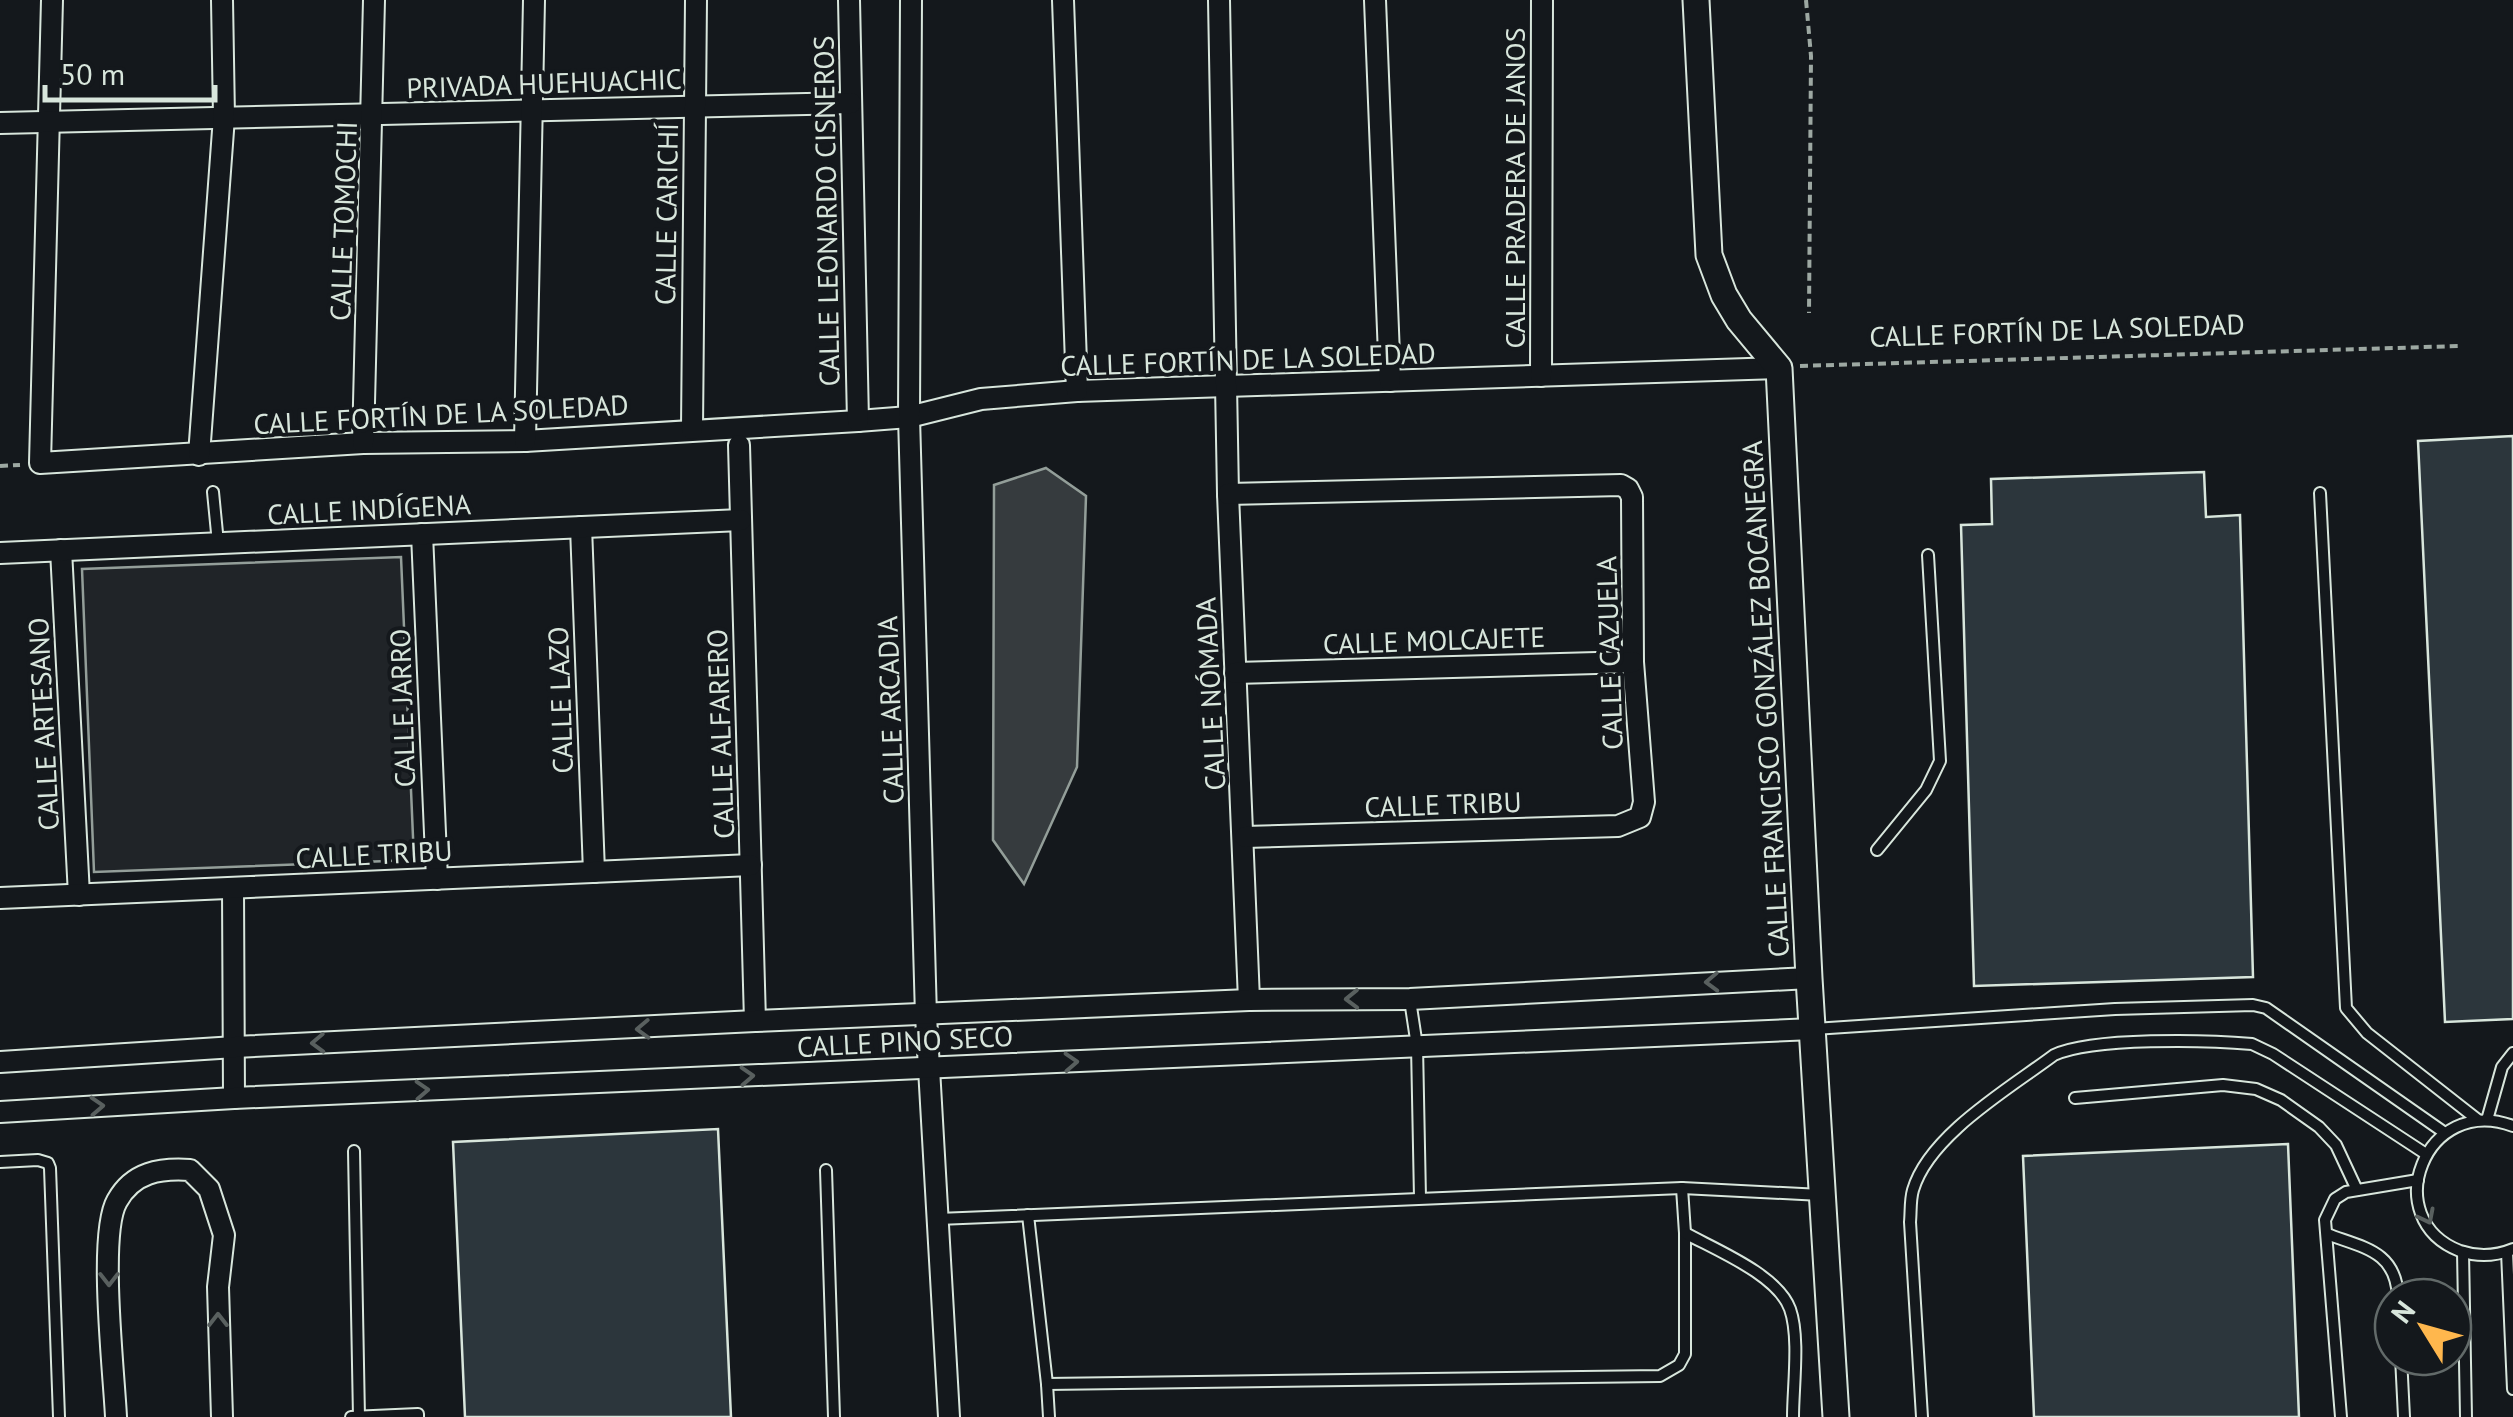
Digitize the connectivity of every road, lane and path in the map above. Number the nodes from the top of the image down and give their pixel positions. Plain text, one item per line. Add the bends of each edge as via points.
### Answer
1 (52, 0) edge
2 (222, 0) edge
3 (374, 0) edge
4 (534, 0) edge
5 (696, 0) edge
6 (849, 0) edge
7 (911, 0) edge
8 (1063, 0) edge
9 (1220, 0) edge
10 (1375, 0) edge
11 (1542, 0) edge
12 (1696, 0) edge
13 (1806, 0) edge
14 (850, 103) junction
15 (695, 105) junction
16 (534, 108) junction
17 (374, 116) junction
18 (224, 117) junction
19 (0, 124) edge
20 (46, 124) junction
21 (1809, 313) dead end
22 (2460, 346) dead end
23 (1779, 368) junction
24 (1541, 376) junction
25 (1390, 381) junction
26 (1225, 386) junction
27 (1077, 391) junction
28 (909, 417) junction
29 (858, 421) junction
30 (692, 429) junction
31 (526, 441) junction
32 (363, 443) junction
33 (739, 445) dead end
34 (200, 454) junction
35 (212, 492) dead end
36 (2320, 493) dead end
37 (1228, 494) junction
38 (741, 520) junction
39 (581, 527) junction
40 (422, 534) junction
41 (218, 543) junction
42 (61, 550) junction
43 (0, 553) edge
44 (1928, 555) dead end
45 (1633, 662) junction
46 (1235, 673) junction
47 (1640, 816) joint
48 (1245, 837) junction
49 (1877, 850) dead end
50 (751, 864) junction
51 (594, 872) junction
52 (437, 879) junction
53 (232, 888) junction
54 (79, 894) junction
55 (0, 898) edge
56 (1809, 978) junction
57 (1410, 998) junction
58 (1249, 1000) junction
59 (926, 1016) junction
60 (754, 1022) junction
61 (1812, 1028) junction
62 (235, 1046) junction
63 (1417, 1046) junction
64 (2513, 1053) edge
65 (0, 1062) edge
66 (930, 1068) junction
67 (234, 1098) junction
68 (2074, 1098) dead end
69 (0, 1112) edge
70 (2482, 1120) junction
71 (2513, 1126) edge
72 (2446, 1133) junction
73 (354, 1152) dead end
74 (2426, 1154) junction
75 (0, 1162) edge
76 (826, 1170) dead end
77 (2418, 1180) junction
78 (1682, 1188) junction
79 (2357, 1190) junction
80 (1825, 1196) junction
81 (1420, 1198) junction
82 (1028, 1215) junction
83 (938, 1219) junction
84 (1685, 1233) junction
85 (2326, 1234) junction
86 (2510, 1250) edge
87 (2463, 1252) junction
88 (2395, 1277) edge
89 (2402, 1377) edge
90 (1047, 1384) junction
91 (2513, 1389) edge
92 (359, 1416) edge
93 (60, 1417) edge
94 (116, 1417) edge
95 (222, 1417) edge
96 (351, 1417) edge
97 (418, 1417) edge
98 (834, 1417) edge
99 (949, 1417) edge
100 (1049, 1417) edge
101 (1794, 1417) edge
102 (1836, 1417) edge
103 (1922, 1417) edge
104 (2341, 1417) edge
105 (2404, 1417) edge
106 (2466, 1417) edge

1 - 20 street
2 - 18 street
3 - 17 street, CALLE TOMOCHI
4 - 16 street
5 - 15 street, CALLE CARICHÍ
6 - 14 street, CALLE LEONARDO CISNEROS
7 - 28 street, CALLE ARCADIA
8 - 27 street
9 - 26 street, CALLE NÓMADA
10 - 25 street
11 - 24 street, CALLE PRADERA DE JANOS
12 - 23 street via 1709,255 1724,296
13 - 21 path
14 - 15 street, PRIVADA HUEHUACHIC
14 - 29 street, CALLE LEONARDO CISNEROS
15 - 16 street, PRIVADA HUEHUACHIC
15 - 30 street, CALLE CARICHÍ
16 - 17 street, PRIVADA HUEHUACHIC
16 - 31 street
17 - 18 street, PRIVADA HUEHUACHIC
17 - 32 street, CALLE TOMOCHI
18 - 20 street, PRIVADA HUEHUACHIC
18 - 34 street
19 - 20 street, PRIVADA HUEHUACHIC
20 - 34 street, CALLE FORTÍN DE LA SOLEDAD via 40,464
22 - 23 path, CALLE FORTÍN DE LA SOLEDAD
23 - 24 street, CALLE FORTÍN DE LA SOLEDAD
23 - 56 street, CALLE FRANCISCO GONZÁLEZ BOCANEGRA
24 - 25 street, CALLE FORTÍN DE LA SOLEDAD
25 - 26 street, CALLE FORTÍN DE LA SOLEDAD
26 - 27 street, CALLE FORTÍN DE LA SOLEDAD
26 - 37 street, CALLE NÓMADA
27 - 28 street, CALLE FORTÍN DE LA SOLEDAD via 981,399
28 - 29 street, CALLE FORTÍN DE LA SOLEDAD
28 - 59 street, CALLE ARCADIA
29 - 30 street, CALLE FORTÍN DE LA SOLEDAD
30 - 31 street, CALLE FORTÍN DE LA SOLEDAD
31 - 32 street, CALLE FORTÍN DE LA SOLEDAD
32 - 34 street, CALLE FORTÍN DE LA SOLEDAD
33 - 38 street, CALLE ALFARERO
35 - 41 lane
36 - 70 lane via 2346,1008 2366,1033
37 - 45 street, CALLE CAZUELA via 1626,487 1632,498
37 - 46 street, CALLE NÓMADA
38 - 39 street, CALLE INDÍGENA
38 - 50 street, CALLE ALFARERO
39 - 40 street, CALLE INDÍGENA
39 - 51 street, CALLE LAZO
40 - 41 street, CALLE INDÍGENA
40 - 52 street, CALLE JARRO
41 - 42 street, CALLE INDÍGENA
42 - 43 street, CALLE INDÍGENA
42 - 54 street, CALLE ARTESANO
44 - 49 lane via 1940,761 1926,790
45 - 46 street, CALLE MOLCAJETE
45 - 47 street, CALLE CAZUELA
46 - 48 street, CALLE NÓMADA
47 - 48 street, CALLE TRIBU via 1618,826
48 - 58 street, CALLE NÓMADA
50 - 51 street, CALLE TRIBU
50 - 60 street, CALLE ALFARERO
51 - 52 street, CALLE TRIBU
52 - 53 street, CALLE TRIBU
53 - 54 street, CALLE TRIBU
53 - 62 street
54 - 55 street, CALLE TRIBU
56 -> 57 street, CALLE PINO SECO
56 - 61 street, CALLE FRANCISCO GONZÁLEZ BOCANEGRA
57 -> 58 street, CALLE PINO SECO
57 - 63 lane
58 - 59 street, CALLE PINO SECO
59 - 60 street, CALLE PINO SECO
59 - 66 street, CALLE ARCADIA
60 -> 62 street, CALLE PINO SECO
61 - 63 street, CALLE PINO SECO
61 - 72 lane via 2253,1005
61 - 80 street, CALLE FRANCISCO GONZÁLEZ BOCANEGRA
62 - 65 street, CALLE PINO SECO
62 - 67 street
66 -> 63 street, CALLE PINO SECO
63 - 81 lane
64 - 70 lane
67 -> 66 street, CALLE PINO SECO
66 - 83 street, CALLE ARCADIA
69 -> 67 street, CALLE PINO SECO
68 - 79 lane via 2223,1085 2256,1089 2318,1127 2336,1146
70 - 71 lane
70 - 72 lane
72 - 74 lane
73 - 92 lane
74 - 77 lane
74 - 103 lane via 2252,1044 2105,1043 2054,1054 1956,1130 1928,1160 1913,1190
75 - 93 lane via 38,1160 50,1168
76 - 98 lane
77 - 79 lane
77 -> 87 lane via 2428,1225
78 - 80 lane
78 - 81 lane
78 - 84 lane
79 - 85 lane via 2335,1199
80 - 102 street, CALLE FRANCISCO GONZÁLEZ BOCANEGRA
81 - 82 lane
82 - 83 lane
82 - 90 lane
83 - 99 street, CALLE ARCADIA
84 - 90 lane via 1685,1354 1660,1376
84 - 101 lane via 1782,1293 1793,1324
85 - 88 lane via 2376,1252
85 - 104 lane
86 - 87 lane
86 - 91 lane
87 - 106 lane
89 - 105 lane
90 - 100 lane
92 - 96 lane
92 - 97 lane
95 -> 94 street via 218,1287 224,1234 210,1189 190,1170 167,1168 141,1174 116,1202 109,1238

